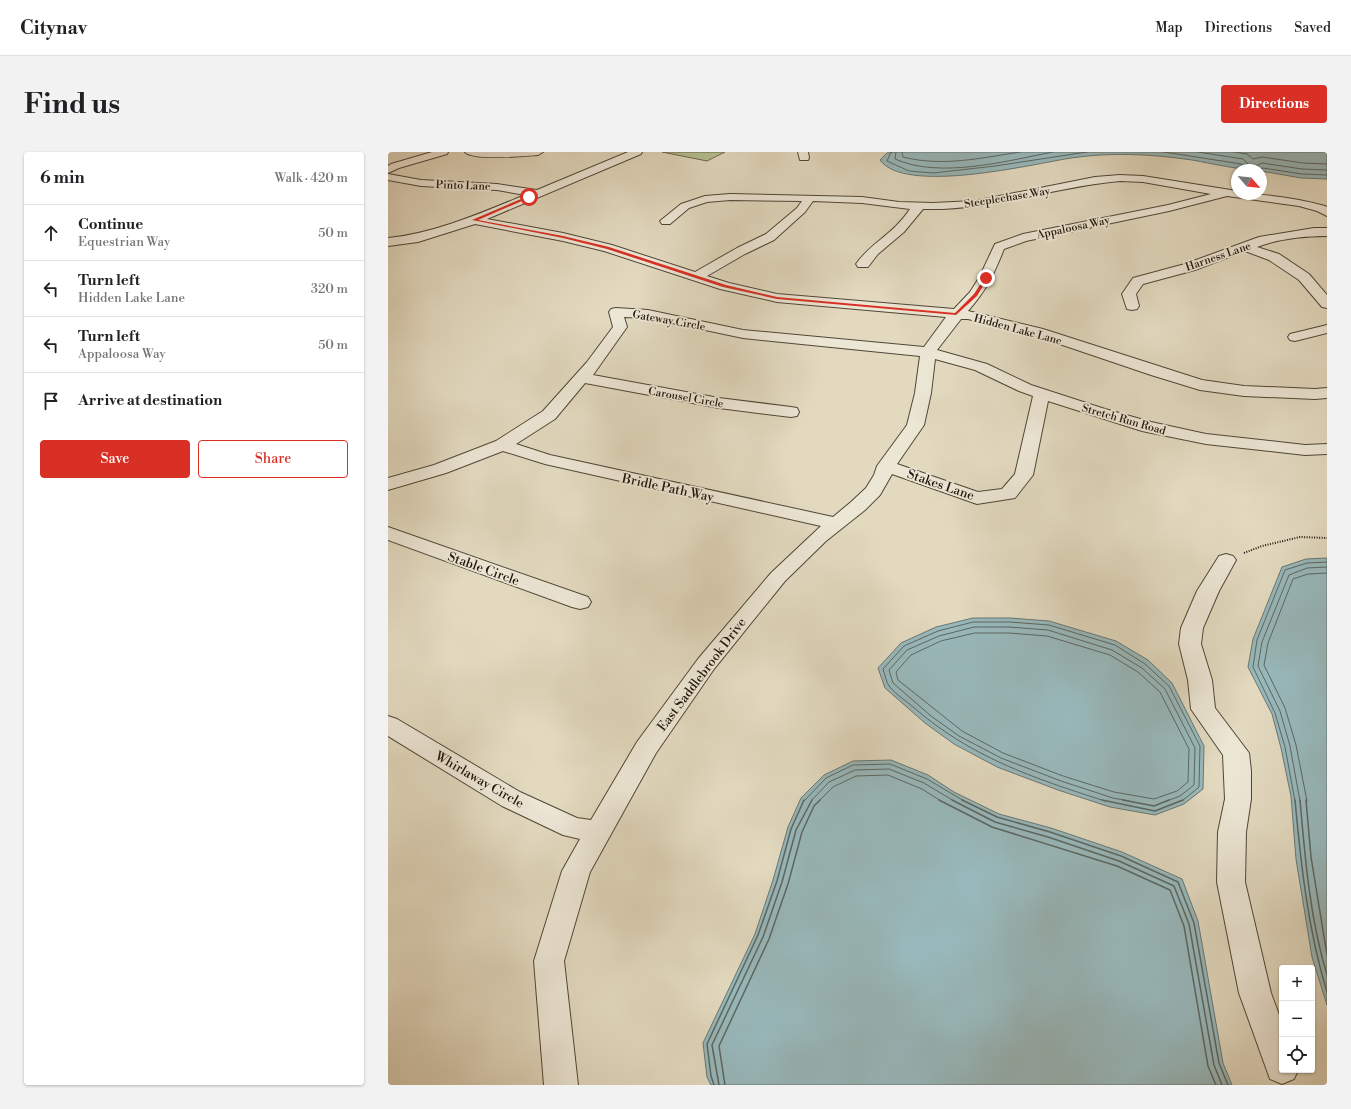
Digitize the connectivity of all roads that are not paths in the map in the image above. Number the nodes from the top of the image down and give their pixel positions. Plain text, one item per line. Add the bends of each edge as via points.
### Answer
1 (443, 152) edge
2 (470, 152) edge
3 (538, 152) edge
4 (637, 152) edge
5 (388, 170) edge
6 (388, 177) edge
7 (538, 193) junction
8 (1227, 193) junction
9 (810, 198) junction
10 (919, 206) junction
11 (1327, 212) edge
12 (474, 220) junction
13 (666, 221) dead end
14 (1327, 232) edge
15 (388, 242) edge
16 (1246, 247) junction
17 (863, 264) dead end
18 (695, 277) junction
19 (1327, 304) edge
20 (1132, 306) dead end
21 (956, 314) junction
22 (1327, 329) edge
23 (1295, 337) dead end
24 (928, 352) junction
25 (582, 378) junction
26 (1042, 393) junction
27 (1327, 393) edge
28 (791, 412) dead end
29 (502, 445) junction
30 (1327, 449) edge
31 (886, 466) junction
32 (388, 484) edge
33 (835, 523) junction
34 (388, 533) edge
35 (1226, 560) road end
36 (580, 602) dead end
37 (388, 726) edge
38 (599, 832) junction
39 (1279, 1061) edge
40 (1284, 1073) edge
41 (561, 1085) edge
42 (1288, 1085) edge

1 - 5 street
2 - 3 street via 502,155
4 - 7 street
6 - 7 street, Pinto Lane via 421,183 497,187
7 - 12 street
8 - 10 street, Steeplechase Way via 1143,179 1120,178 1095,180 974,204
8 - 11 street, Steeplechase Way via 1299,203
8 - 21 street, Appaloosa Way via 1169,208 1023,238 999,247 976,295
9 - 10 street, Steeplechase Way
9 - 13 street, Steeplechase Way via 705,199 686,206
9 - 18 street via 801,210 770,237
10 - 17 street via 900,229
12 - 15 street via 414,239
12 - 18 street, Hidden Lake Lane via 608,248
14 - 16 street, Harness Lane via 1263,240
16 - 19 street via 1274,257 1304,277
16 - 20 street, Harness Lane via 1190,267 1138,280 1129,294
18 - 21 street, Hidden Lake Lane via 777,298
21 - 24 street, East Saddlebrook Drive
21 - 27 street, Hidden Lake Lane via 1038,332 1200,384 1244,391
22 - 23 street
24 - 25 street, Gateway Circle via 743,334 648,314 616,312 620,327
24 - 26 street, Stretch Run Road via 981,367 1024,388
24 - 31 street, East Saddlebrook Drive via 923,393 914,425
25 - 28 street, Carousel Circle via 719,403
25 - 29 street, Gateway Circle via 549,415
26 - 30 street, Stretch Run Road via 1148,427 1206,438 1306,450
26 - 31 street, Stakes Lane via 1024,475 1008,494 977,498
29 - 32 street, Gateway Circle via 440,469
29 - 33 street, Bridle Path Way via 552,461
31 - 33 street, East Saddlebrook Drive via 873,491
33 - 38 street, East Saddlebrook Drive via 778,577 706,664 646,748
34 - 36 street, Stable Circle
35 - 39 street via 1208,591 1192,628 1190,644 1200,680 1203,709 1236,753 1238,799 1232,832 1231,882 1255,993
37 - 38 street, Whirlaway Circle via 511,799 573,828
38 - 41 street, East Saddlebrook Drive via 576,871 549,961
40 - 42 street

